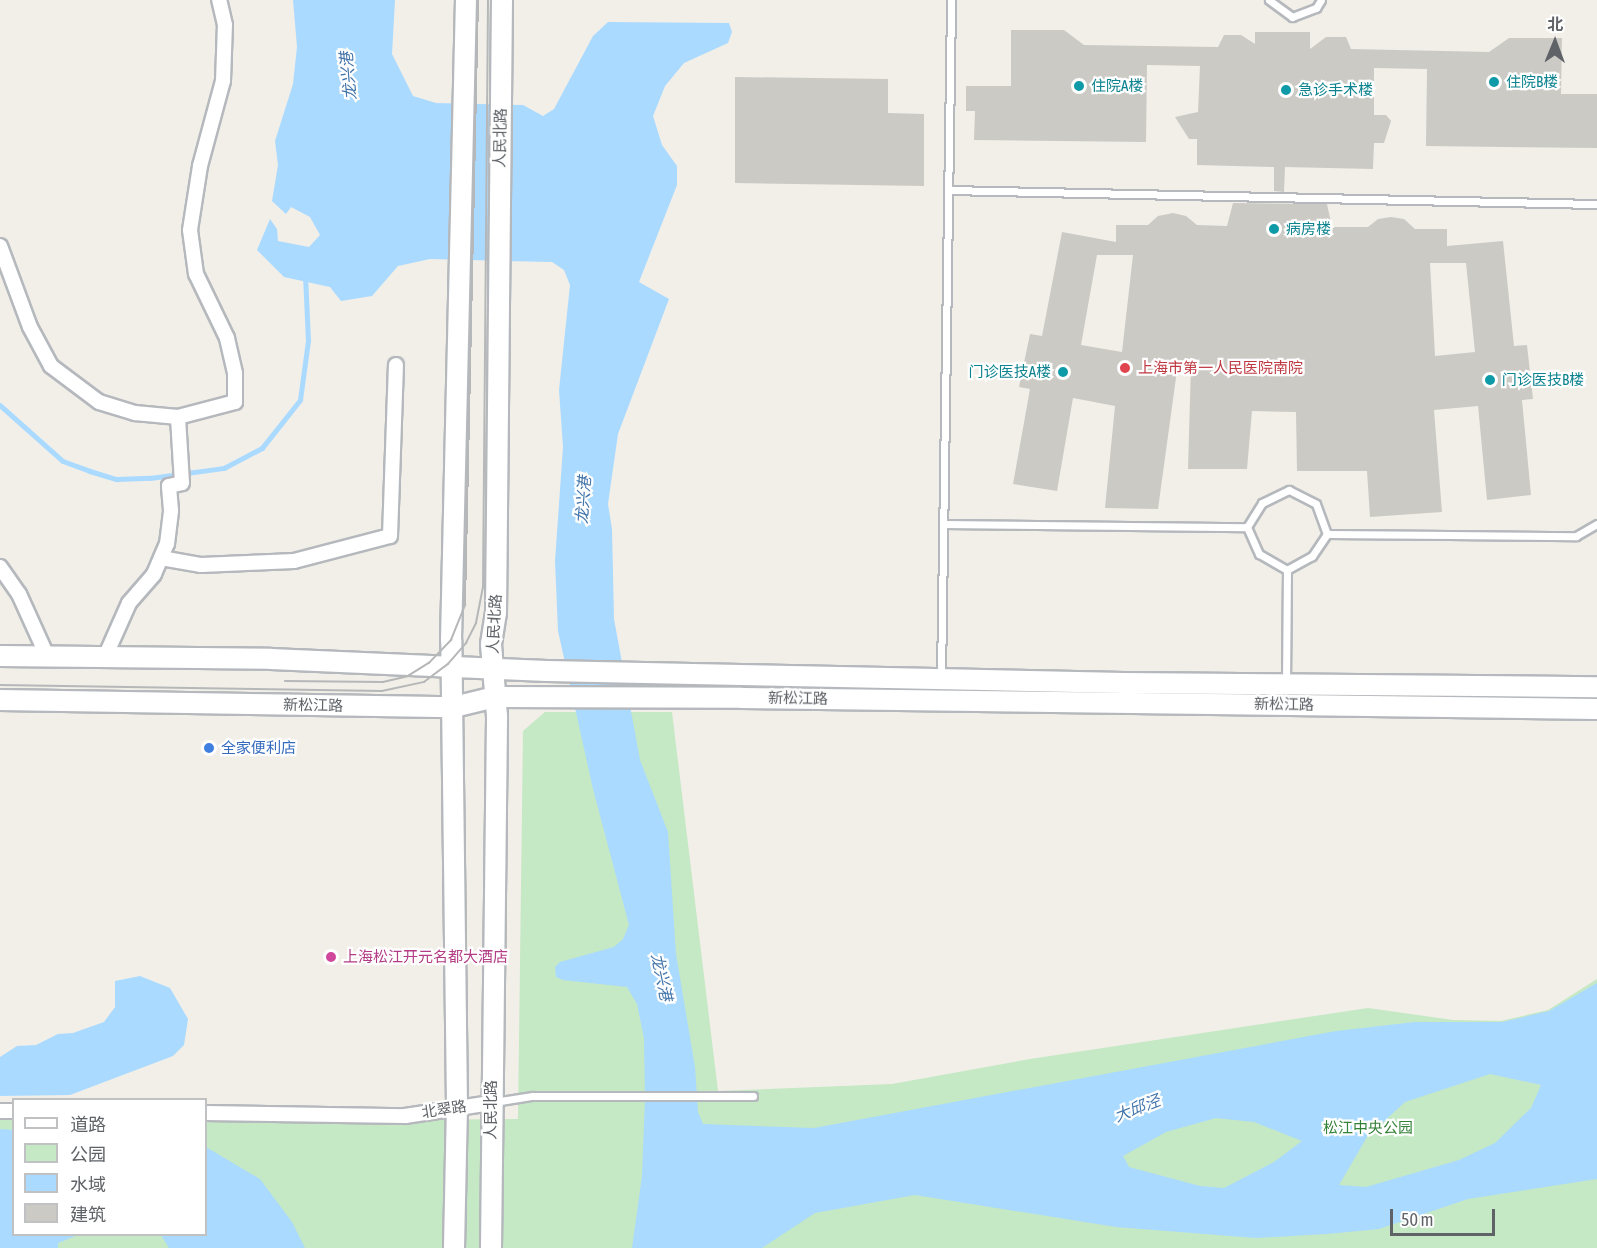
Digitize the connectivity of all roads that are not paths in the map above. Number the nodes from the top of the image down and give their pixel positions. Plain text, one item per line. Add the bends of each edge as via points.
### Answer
1 (219, 0) edge
2 (466, 0) edge
3 (502, 0) edge
4 (951, 0) edge
5 (1269, 0) edge
6 (1321, 0) edge
7 (948, 190) junction
8 (1597, 204) edge
9 (0, 246) edge
10 (396, 364) dead end
11 (178, 417) junction
12 (943, 524) junction
13 (1597, 524) edge
14 (1247, 527) junction
15 (1327, 534) junction
16 (161, 558) junction
17 (0, 567) edge
18 (1287, 570) junction
19 (0, 656) edge
20 (47, 656) junction
21 (105, 657) junction
22 (452, 664) junction
23 (493, 668) junction
24 (941, 679) junction
25 (1286, 684) junction
26 (1597, 687) edge
27 (495, 697) junction
28 (0, 700) edge
29 (454, 707) junction
30 (1597, 709) edge
31 (753, 1096) dead end
32 (491, 1103) junction
33 (457, 1106) junction
34 (207, 1113) edge
35 (454, 1248) edge
36 (491, 1248) edge

1 - 11 street via 225,25 223,81 200,166 190,230 196,274 227,338 235,373 235,402
2 - 22 main road
3 - 23 main road, 人民北路
4 - 7 lane
5 - 6 lane via 1292,17 1316,8
7 - 8 lane
7 - 12 lane
9 - 11 street via 30,327 51,366 99,402 135,413
10 - 16 street via 390,536 294,561 201,565
11 - 16 street via 182,483 169,486 171,510 167,544
12 - 14 lane
12 - 24 lane
13 - 15 lane via 1576,536
14 - 15 lane via 1262,503 1289,490 1317,504
14 - 18 lane via 1259,554
15 - 18 lane via 1312,556
16 - 21 street via 154,574 129,603
17 - 20 street via 19,594
18 - 25 lane
19 - 20 main road, 新松江路
20 - 21 main road, 新松江路
21 - 22 main road, 新松江路
22 - 23 main road, 新松江路
22 - 29 main road
23 - 24 main road, 新松江路
23 - 27 main road, 人民北路
24 - 25 main road, 新松江路
25 - 26 main road, 新松江路
27 - 29 main road, 新松江路
27 - 30 main road, 新松江路
27 - 32 main road, 人民北路
28 - 29 main road, 新松江路
29 - 33 main road
31 - 32 lane, 北翠路 via 533,1096
32 - 33 street, 北翠路
32 - 36 main road, 人民北路
33 - 34 street, 北翠路 via 405,1116
33 - 35 main road

